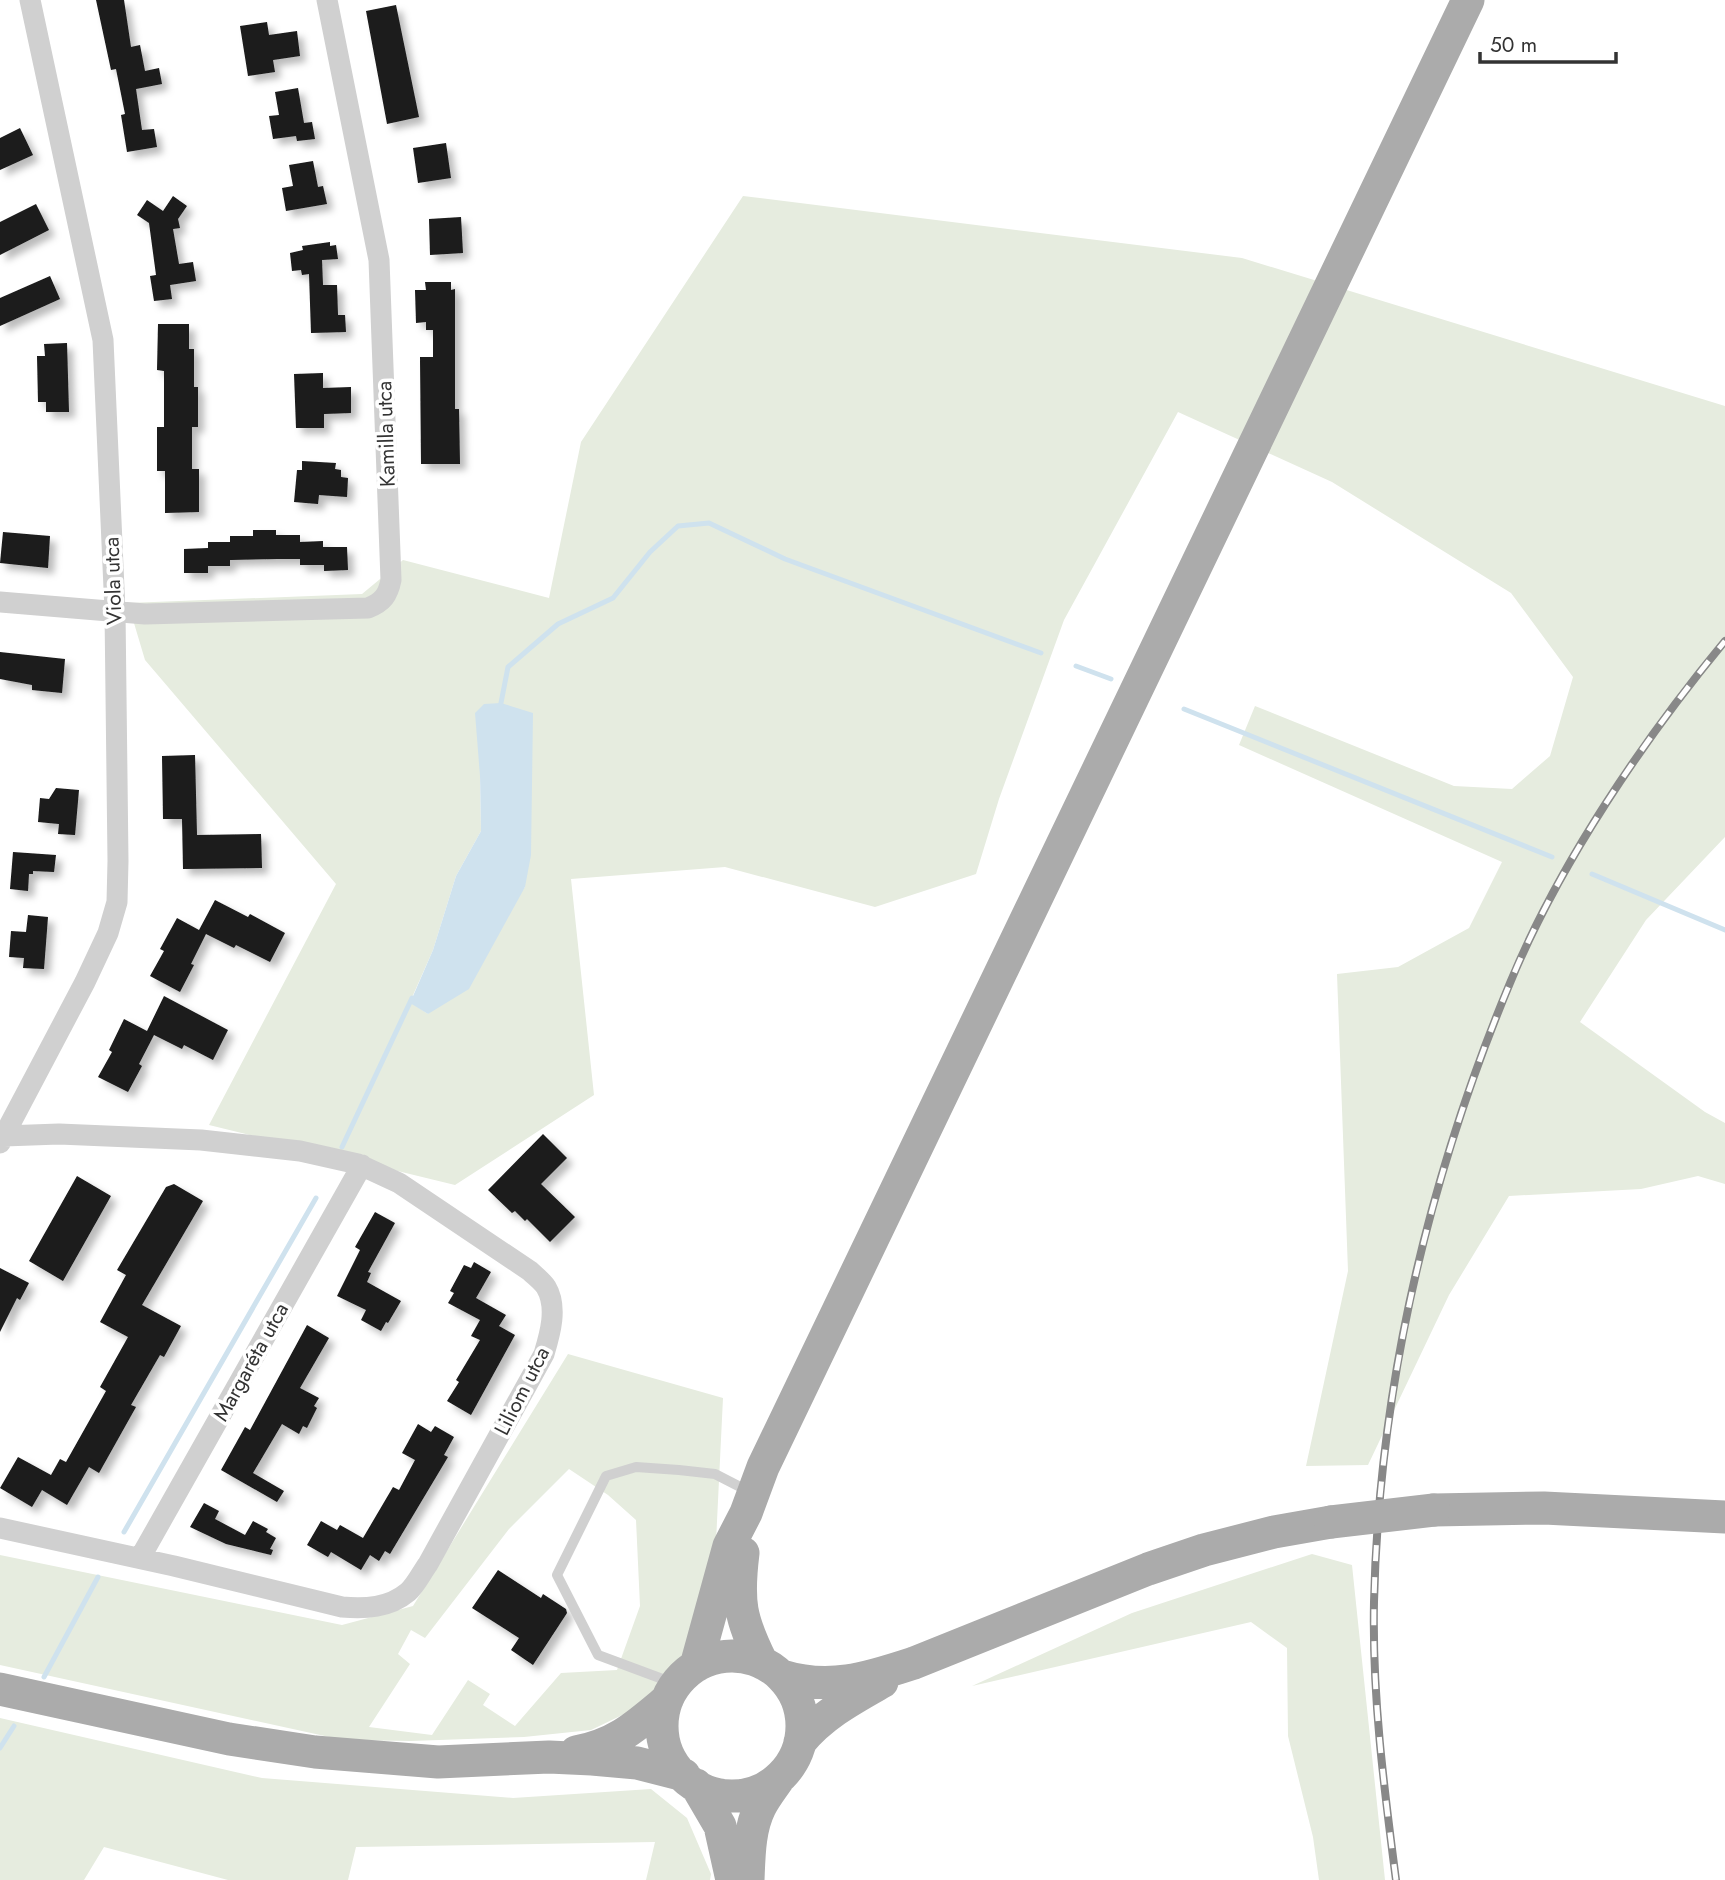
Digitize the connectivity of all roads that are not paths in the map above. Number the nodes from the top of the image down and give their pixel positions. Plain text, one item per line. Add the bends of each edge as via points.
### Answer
1 (30, 0) edge
2 (327, 0) edge
3 (1468, 0) edge
4 (0, 602) edge
5 (115, 611) junction
6 (2, 1140) edge
7 (362, 1166) junction
8 (749, 1503) junction
9 (1725, 1517) edge
10 (0, 1528) edge
11 (140, 1558) junction
12 (914, 1663) junction
13 (772, 1669) junction
14 (680, 1683) junction
15 (0, 1689) edge
16 (800, 1742) junction
17 (549, 1757) junction
18 (779, 1778) junction
19 (690, 1780) junction
20 (732, 1880) edge
21 (748, 1880) edge

1 - 5 street, Viola utca via 103,340
2 - 5 street, Kamilla utca via 379,260 388,593 368,608
3 - 8 main road
4 - 5 street
5 - 6 street, Viola utca via 117,902 85,982
6 - 7 street, Liliom utca via 60,1134 201,1140 300,1151
7 - 11 street, Margaréta utca
7 - 11 street, Liliom utca via 399,1183 530,1271 551,1300 551,1329 544,1354 428,1564 408,1592 368,1609 342,1607
8 - 13 main road via 740,1602 743,1621
8 - 14 main road
8 - 14 lane via 715,1474 636,1467 606,1476 557,1575 598,1655
9 - 12 main road, bridge via 1557,1508 1434,1510 1274,1532 1148,1569
10 - 11 street, Liliom utca
12 - 13 main road via 830,1684 802,1682
12 - 16 main road via 827,1715
13 - 14 main road via 740,1656 718,1657
13 - 16 main road via 794,1692 801,1712
14 - 17 main road via 629,1731 608,1744
14 - 19 main road via 663,1717 663,1735 672,1761
15 - 17 main road via 229,1739 315,1752 438,1762
16 - 18 main road
17 - 19 main road via 637,1763
18 - 19 main road via 734,1795 715,1793
18 - 21 main road via 754,1823
19 - 20 main road via 720,1826

